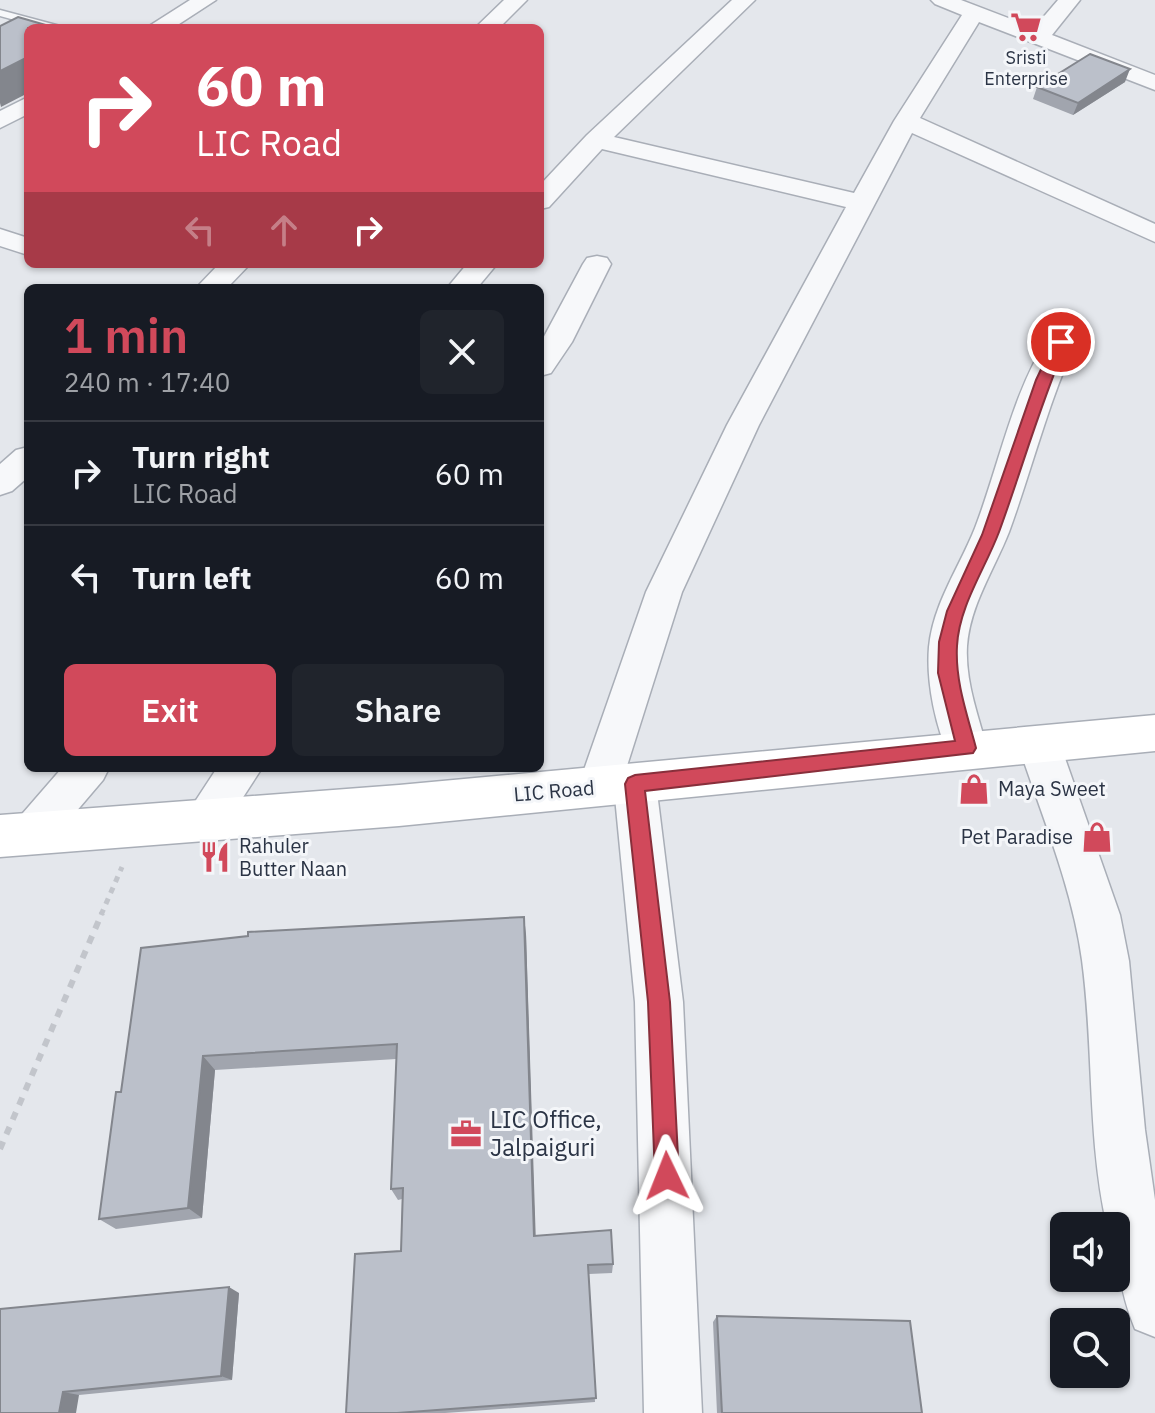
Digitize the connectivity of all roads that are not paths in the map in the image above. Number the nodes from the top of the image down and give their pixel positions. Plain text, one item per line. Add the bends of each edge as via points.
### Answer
1 (205, 0) edge
2 (516, 0) edge
3 (744, 0) edge
4 (942, 0) edge
5 (1069, 0) edge
6 (0, 13) edge
7 (974, 13) junction
8 (41, 24) edge
9 (164, 24) edge
10 (490, 24) edge
11 (1038, 38) junction
12 (1155, 57) edge
13 (1144, 78) edge
14 (906, 121) junction
15 (596, 140) junction
16 (544, 197) edge
17 (862, 203) junction
18 (1155, 234) edge
19 (0, 237) edge
20 (24, 246) edge
21 (597, 264) dead end
22 (232, 268) edge
23 (479, 268) edge
24 (214, 284) edge
25 (465, 284) edge
26 (1061, 342) dead end
27 (544, 360) edge
28 (24, 462) edge
29 (0, 483) edge
30 (1155, 733) edge
31 (1039, 744) junction
32 (966, 748) junction
33 (84, 772) edge
34 (238, 772) edge
35 (617, 785) junction
36 (203, 823) junction
37 (16, 835) edge
38 (1155, 1309) edge
39 (673, 1413) edge

1 - 9 street
2 - 10 street
3 - 15 street
4 - 7 street
5 - 11 street
6 - 8 lane
7 - 11 street
7 - 14 street
11 - 13 street
12 - 13 street
14 - 17 street
14 - 18 street
15 - 16 street
15 - 17 street
17 - 35 street via 743,425 664,592
19 - 20 street
21 - 27 street
22 - 24 street
23 - 25 street
26 - 32 street via 948,642 947,673
28 - 29 street
30 - 31 main road, LIC Road
31 - 32 main road, LIC Road
31 - 38 street via 1097,915 1129,1205
32 - 35 main road, LIC Road
33 - 37 street
34 - 36 street
35 - 36 main road, LIC Road
35 - 39 street via 659,1002
36 - 37 main road, LIC Road

